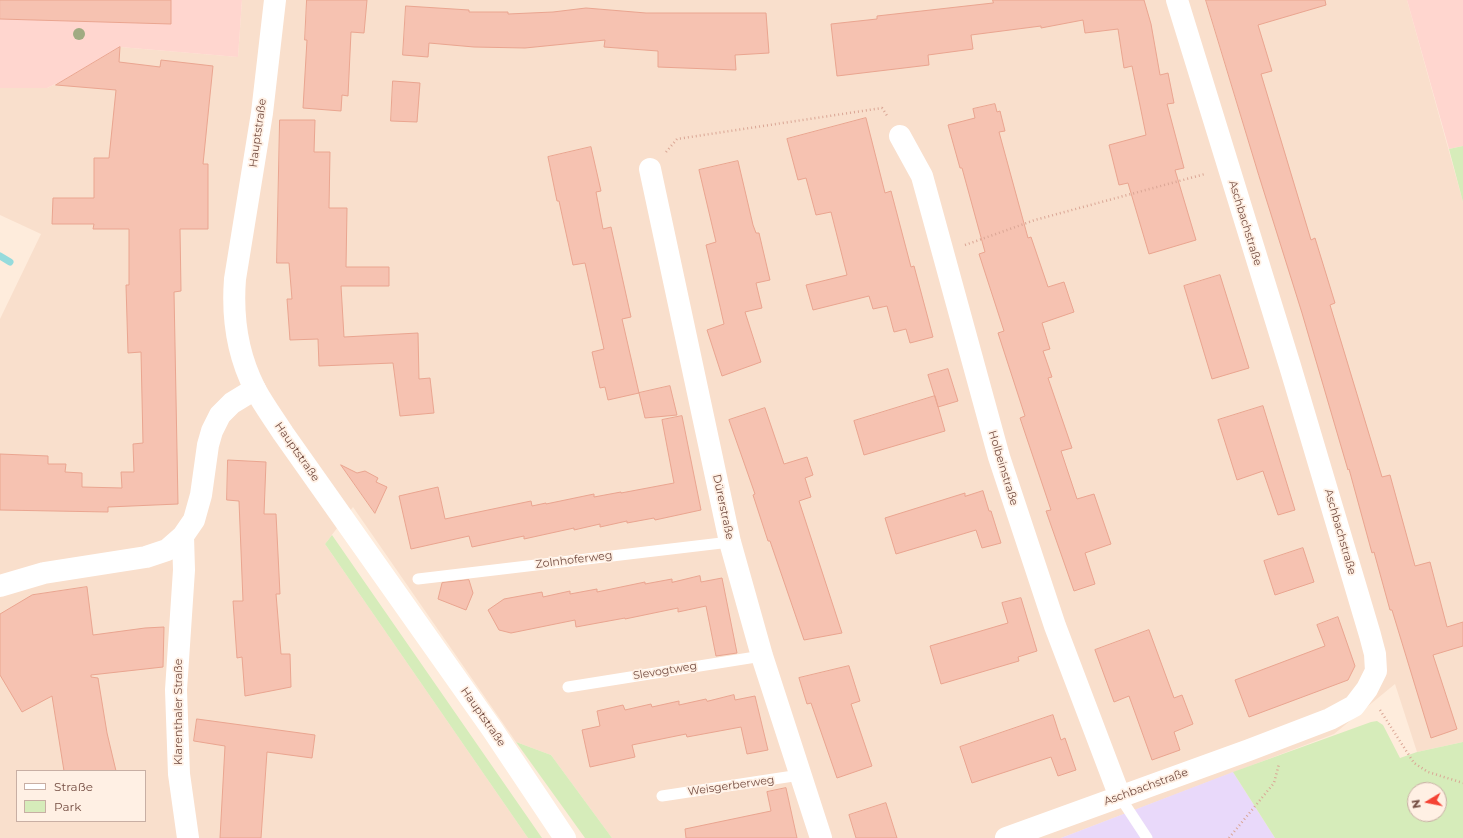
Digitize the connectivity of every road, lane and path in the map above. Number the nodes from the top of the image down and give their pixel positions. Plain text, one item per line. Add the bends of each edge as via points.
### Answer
1 (275, 0) edge
2 (1177, 0) edge
3 (882, 108) dead end
4 (900, 136) dead end
5 (677, 139) dead end
6 (650, 169) dead end
7 (1207, 173) dead end
8 (943, 252) junction
9 (255, 389) junction
10 (183, 536) junction
11 (730, 542) junction
12 (418, 579) dead end
13 (0, 586) edge
14 (762, 656) junction
15 (568, 687) dead end
16 (1367, 689) junction
17 (1285, 736) junction
18 (800, 775) junction
19 (1463, 783) edge
20 (662, 796) dead end
21 (1120, 797) junction
22 (188, 838) edge
23 (565, 838) edge
24 (821, 838) edge
25 (1006, 838) edge
26 (1147, 838) edge
27 (1229, 838) edge

1 - 9 street, Hauptstraße via 262,113 234,296 236,335
2 - 16 street, Aschbachstraße via 1370,635 1376,671
3 - 5 path
4 - 8 street, Holbeinstraße via 922,176
6 - 11 street, Dürerstraße
7 - 8 path via 1035,220
8 - 21 street, Holbeinstraße via 999,457 1055,626
9 - 10 street via 232,403 220,415 208,445 201,495 194,520
9 - 23 street, Hauptstraße
10 - 13 street via 167,550 146,558 44,573
10 - 22 street, Klarenthaler Straße via 184,570 176,690 179,774
11 - 12 lane, Zolnhoferweg
11 - 14 street, Dürerstraße
14 - 15 lane, Slevogtweg
14 - 18 street, Dürerstraße
16 - 17 street, Aschbachstraße via 1354,706 1330,719
16 - 19 path via 1414,763 1428,772
17 - 21 street, Aschbachstraße
17 - 27 path via 1274,783
18 - 20 lane, Weisgerberweg
18 - 24 street, Dürerstraße
21 - 25 street, Aschbachstraße
21 - 26 lane

